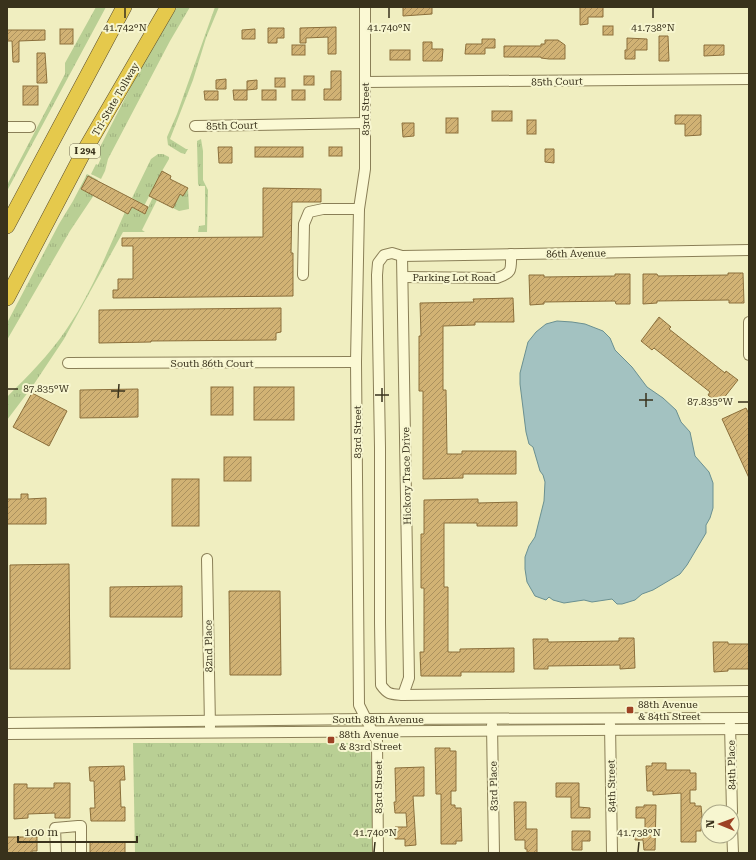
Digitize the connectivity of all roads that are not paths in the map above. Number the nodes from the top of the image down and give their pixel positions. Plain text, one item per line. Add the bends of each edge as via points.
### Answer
1 (124, 7) edge
2 (168, 7) edge
3 (365, 7) edge
4 (749, 79) edge
5 (365, 82) junction
6 (365, 123) junction
7 (195, 126) dead end
8 (7, 127) edge
9 (30, 127) dead end
10 (358, 209) junction
11 (7, 226) edge
12 (749, 250) edge
13 (512, 254) junction
14 (402, 256) junction
15 (303, 275) dead end
16 (403, 277) junction
17 (7, 298) edge
18 (749, 322) edge
19 (749, 355) edge
20 (356, 362) junction
21 (68, 363) dead end
22 (207, 559) dead end
23 (749, 691) edge
24 (403, 695) junction
25 (610, 718) junction
26 (730, 718) junction
27 (749, 718) edge
28 (366, 719) junction
29 (492, 719) junction
30 (210, 721) junction
31 (7, 723) edge
32 (749, 729) edge
33 (610, 730) junction
34 (730, 730) junction
35 (492, 731) junction
36 (373, 732) junction
37 (210, 733) junction
38 (7, 734) edge
39 (732, 804) edge
40 (56, 853) edge
41 (81, 853) edge
42 (378, 853) edge
43 (494, 853) edge
44 (612, 853) edge

1 - 11 highway
2 - 17 highway, Tri-State Tollway / I 294 via 82,155
3 - 5 street, 83rd Street
4 - 5 street, 85th Court
5 - 6 street, 83rd Street
6 - 7 street, 85th Court
6 - 10 street, 83rd Street via 365,169
8 - 9 street
10 - 15 street via 323,209 309,212 304,224
10 - 20 street, 83rd Street
12 - 13 street, 86th Avenue
13 - 14 street, 86th Avenue
13 - 16 street, Parking Lot Road via 511,270 507,275 498,278
14 - 16 street, Hickory Trace Drive
14 - 24 street, 86th Avenue via 392,253 384,255 378,263 377,275 381,685 386,692
16 - 24 street, Hickory Trace Drive via 409,678
18 - 19 street
20 - 21 street, South 86th Court
20 - 28 street, 83rd Street via 359,705
22 - 30 street, 82nd Place
23 - 24 street
25 - 26 street, South 88th Avenue
25 - 29 street, South 88th Avenue
25 - 33 street, 84th Street
26 - 27 street, South 88th Avenue
26 - 34 street, 84th Place
28 - 29 street, South 88th Avenue
28 - 30 street, South 88th Avenue
28 - 36 street, 83rd Street
29 - 35 street, 83rd Place
30 - 31 street, South 88th Avenue
30 - 37 street, 82nd Place
32 - 34 street, South 88th Avenue
33 - 34 street, South 88th Avenue
33 - 35 street, South 88th Avenue
33 - 44 street, 84th Street
34 - 39 street, 84th Place
35 - 36 street, South 88th Avenue
35 - 43 street, 83rd Place
36 - 37 street, South 88th Avenue
36 - 42 street, 83rd Street via 377,741
37 - 38 street, South 88th Avenue
40 - 41 street via 56,828 81,826

